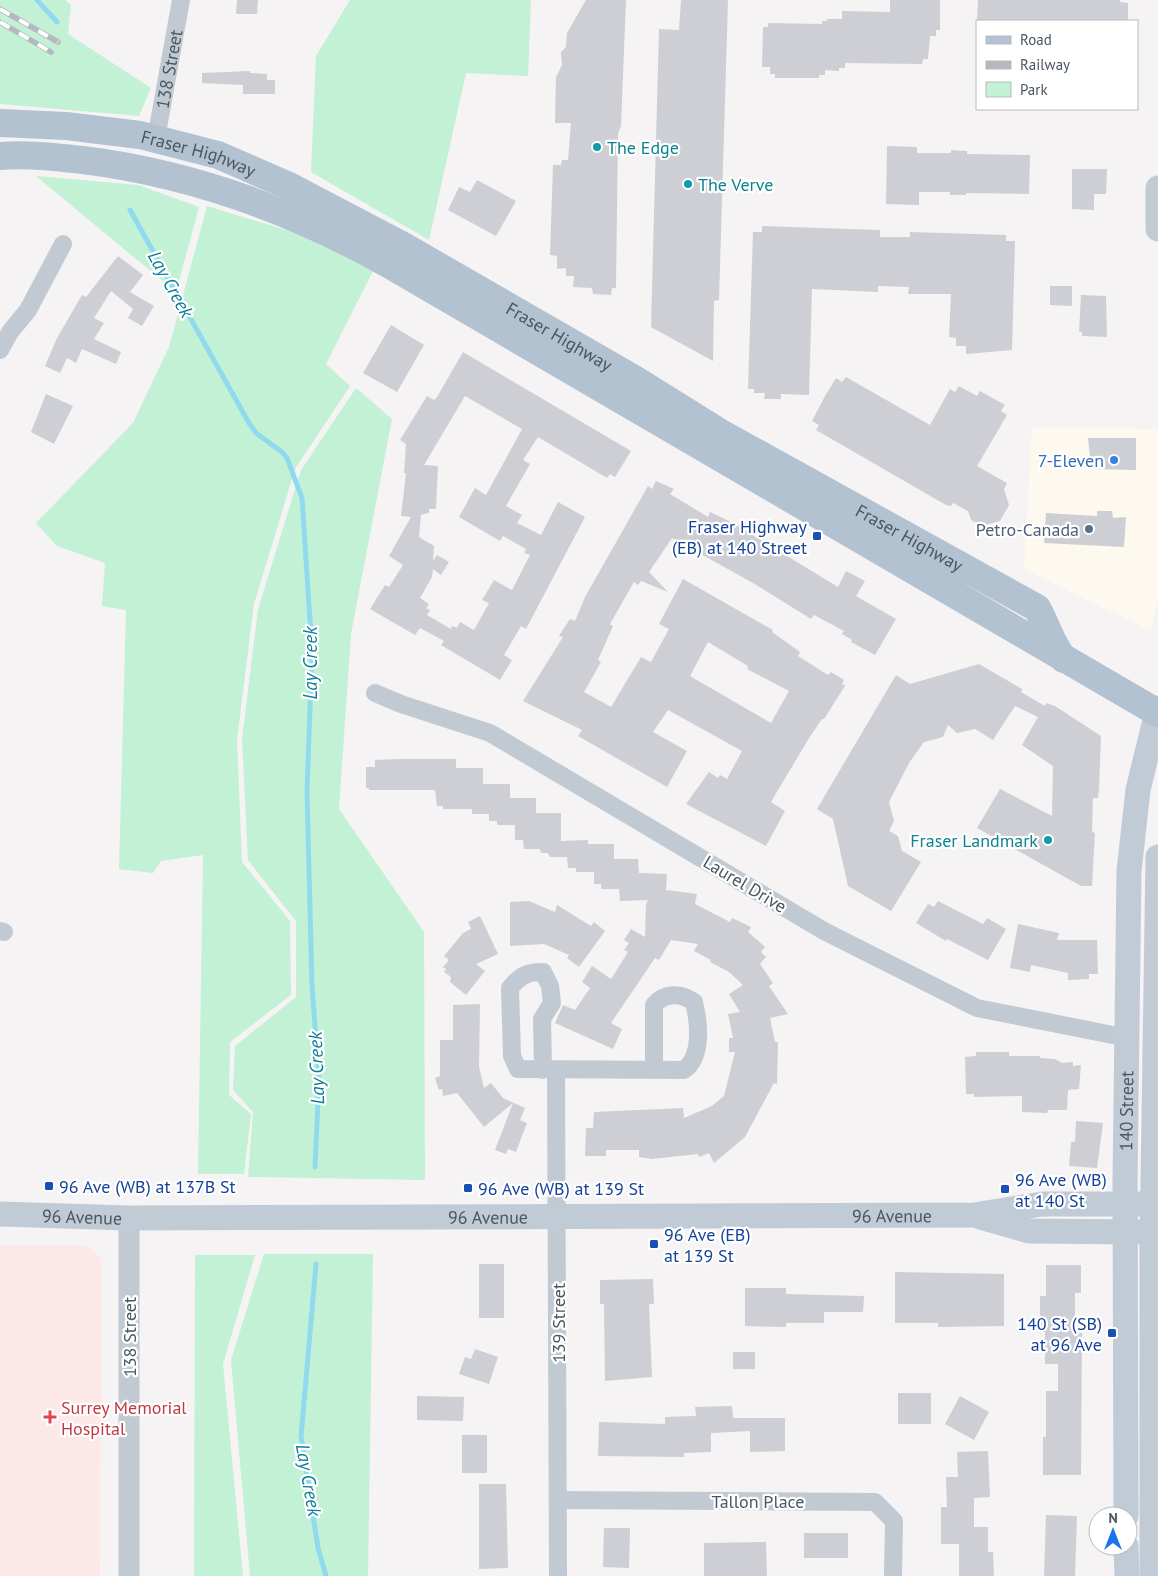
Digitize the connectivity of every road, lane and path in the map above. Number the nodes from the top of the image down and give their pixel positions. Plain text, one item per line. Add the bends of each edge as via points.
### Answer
1 (181, 0) edge
2 (0, 122) edge
3 (156, 139) junction
4 (0, 156) edge
5 (1158, 188) edge
6 (1158, 229) edge
7 (63, 244) dead end
8 (0, 350) edge
9 (1064, 659) junction
10 (375, 693) dead end
11 (1158, 711) edge
12 (1158, 857) edge
13 (1128, 1038) junction
14 (550, 1070) junction
15 (654, 1070) dead end
16 (1125, 1204) junction
17 (1155, 1204) edge
18 (0, 1214) edge
19 (974, 1215) junction
20 (129, 1218) junction
21 (557, 1218) junction
22 (1125, 1231) junction
23 (1155, 1232) edge
24 (558, 1500) junction
25 (1126, 1506) edge
26 (1126, 1556) edge
27 (129, 1576) edge
28 (558, 1576) edge
29 (893, 1576) edge
30 (1126, 1576) edge
31 (1152, 1576) edge

1 - 3 street, 138 Street
2 - 3 main road, Fraser Highway via 66,126
3 - 9 main road, Fraser Highway via 218,156 257,171 388,238 634,379 719,432 1037,608
4 - 9 main road, Fraser Highway via 48,156 164,174 248,197 311,225 392,266
5 - 6 main road
7 - 8 street via 33,302
9 - 11 main road, Fraser Highway
10 - 13 street, Laurel Drive via 490,733 824,931 977,1008
11 - 13 main road, 140 Street via 1138,790 1132,832
12 - 17 main road, 140 Street
13 - 16 main road, 140 Street
14 - 14 street, 139 Street via 542,1019 552,1002 550,986 543,972 529,972 510,988 512,1056 518,1069
14 - 15 street, 139 Street
14 - 21 street, 139 Street
16 - 17 main road, 96 Avenue
16 - 19 main road, 96 Avenue via 1042,1204
16 - 22 main road, 140 Street
17 - 23 main road, 140 Street
18 - 20 main road, 96 Avenue
19 - 21 main road, 96 Avenue
19 - 22 main road, 96 Avenue via 1029,1231
20 - 21 main road, 96 Avenue
20 - 27 street, 138 Street
21 - 24 street, 139 Street
22 - 23 main road, 96 Avenue
22 - 25 main road, 140 Street
23 - 31 main road, 140 Street
24 - 28 street, 139 Street
24 - 29 street, Tallon Place via 875,1502 894,1520
26 - 30 main road

